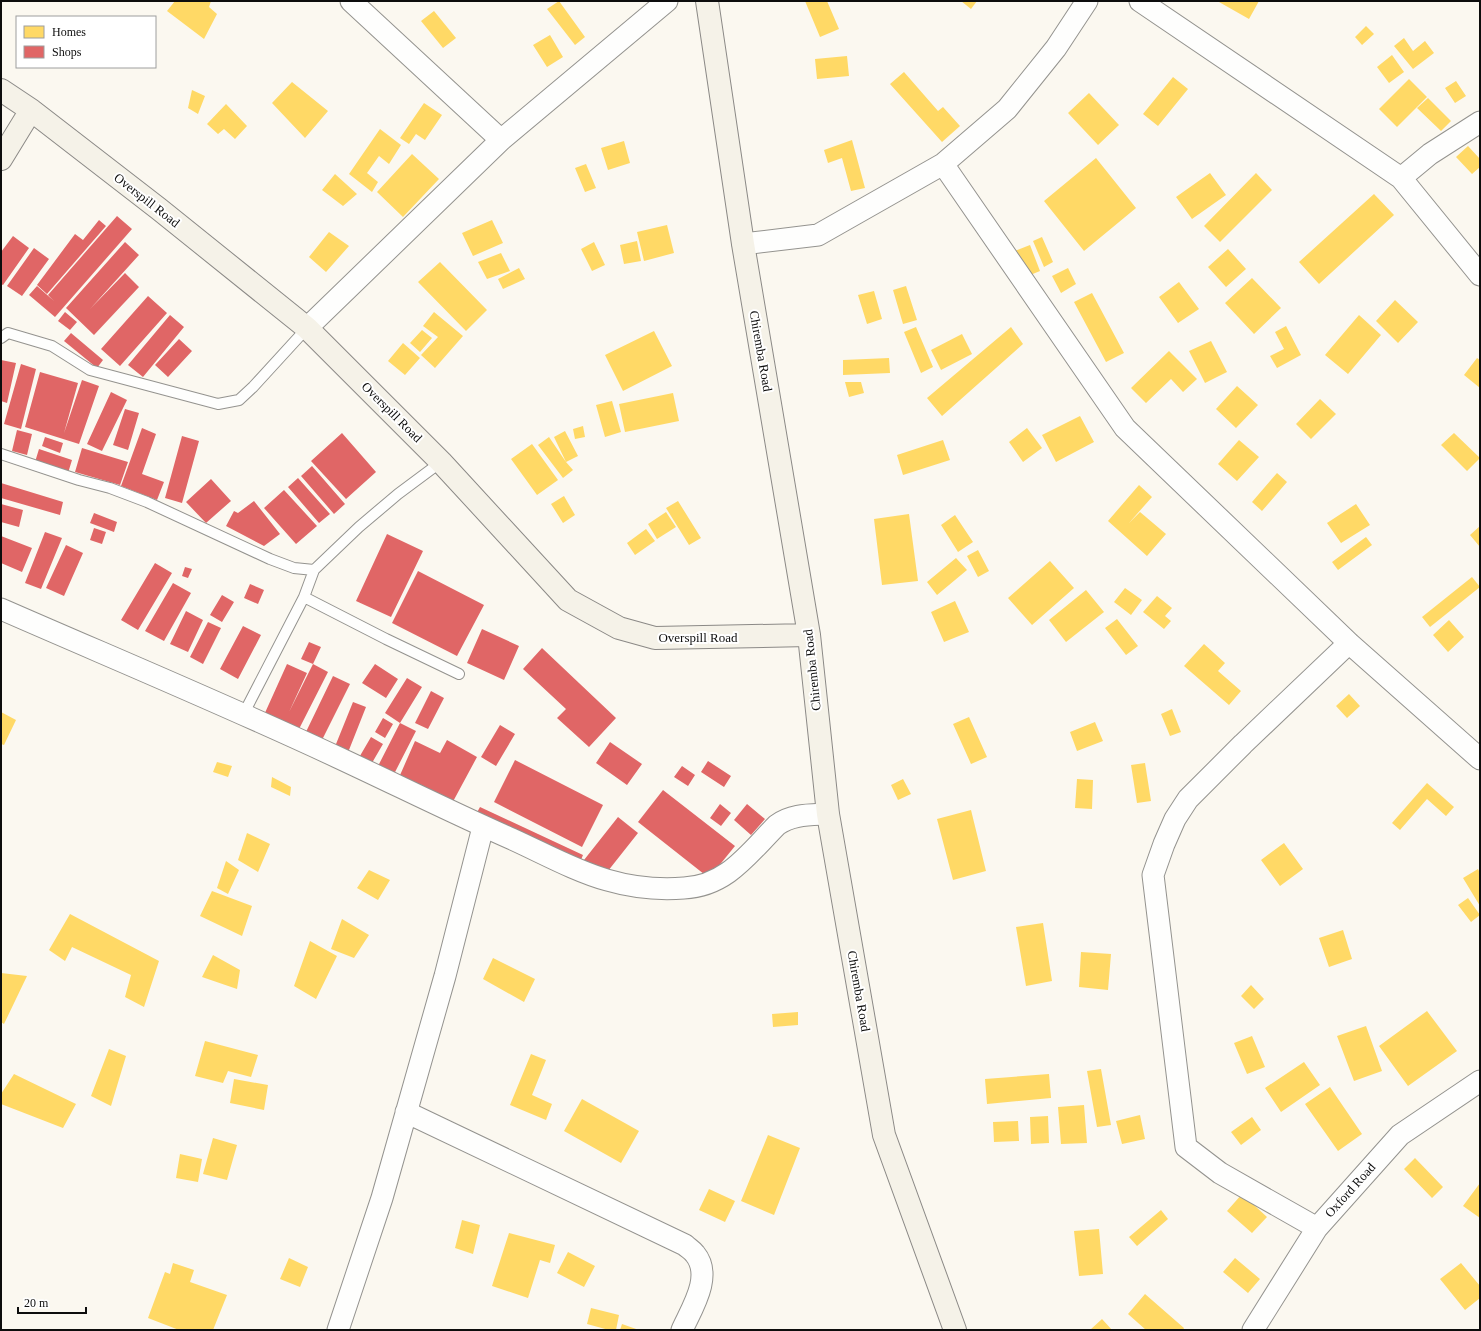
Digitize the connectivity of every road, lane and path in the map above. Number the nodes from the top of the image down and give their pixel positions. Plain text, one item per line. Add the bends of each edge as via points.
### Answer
1 (351, 1) edge
2 (667, 1) edge
3 (707, 1) edge
4 (1087, 1) edge
5 (1140, 1) edge
6 (1, 90) edge
7 (31, 110) junction
8 (1480, 122) edge
9 (501, 140) junction
10 (1, 159) edge
11 (943, 164) junction
12 (1401, 178) junction
13 (744, 244) junction
14 (1480, 275) edge
15 (307, 328) junction
16 (1, 338) edge
17 (1, 454) edge
18 (441, 462) junction
19 (314, 570) junction
20 (304, 597) junction
21 (1, 609) edge
22 (809, 635) junction
23 (1349, 643) junction
24 (459, 674) dead end
25 (242, 715) junction
26 (1480, 759) edge
27 (828, 814) junction
28 (483, 826) junction
29 (1480, 1081) edge
30 (406, 1112) junction
31 (1317, 1228) junction
32 (338, 1330) edge
33 (682, 1330) edge
34 (955, 1330) edge
35 (1253, 1330) edge

1 - 9 street
2 - 9 street
3 - 13 main road, Chiremba Road
4 - 11 street via 1056,48 1007,109
5 - 12 street
6 - 7 main road, Overspill Road
7 - 10 main road
7 - 15 main road, Overspill Road via 159,208
8 - 12 street via 1430,154
9 - 15 street
11 - 13 street via 818,235
11 - 23 street via 1125,428
12 - 14 street
13 - 22 main road, Chiremba Road
15 - 16 lane via 239,400 218,404 90,370 52,346 8,333
15 - 18 main road, Overspill Road
17 - 19 lane via 110,488 147,502 270,559 294,568
18 - 19 lane via 359,527
18 - 22 main road, Overspill Road via 568,600 619,628 655,638
19 - 20 lane
20 - 24 lane
20 - 25 lane
21 - 25 street
22 - 27 main road, Chiremba Road
23 - 26 street
23 - 31 street via 1188,799 1175,819 1153,875 1186,1147 1220,1173
25 - 28 street
27 - 28 street via 785,819 720,879 704,886 684,888 654,888 606,880
27 - 34 main road, Chiremba Road via 884,1135
28 - 30 street via 445,976
29 - 31 street, Oxford Road via 1400,1135
30 - 32 street via 382,1198
30 - 33 street via 685,1245 695,1254 700,1264 702,1281
31 - 35 street, Oxford Road

